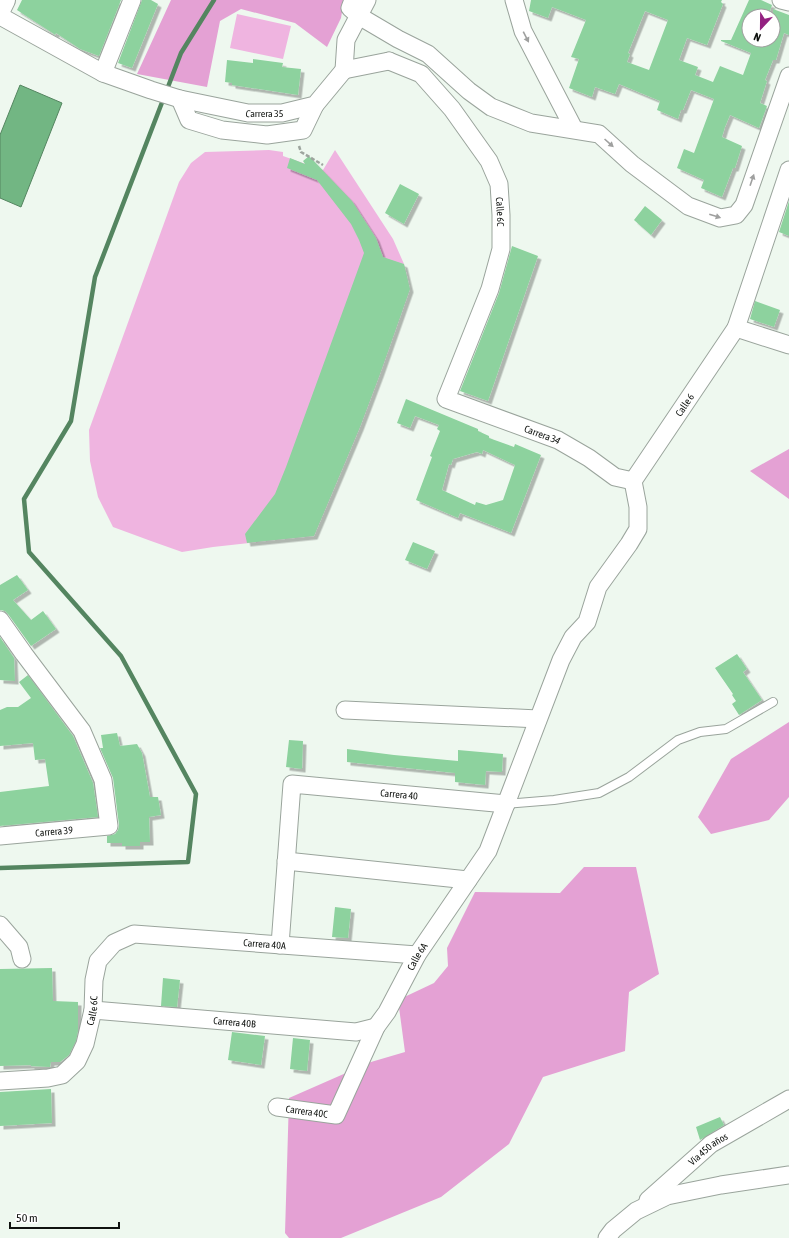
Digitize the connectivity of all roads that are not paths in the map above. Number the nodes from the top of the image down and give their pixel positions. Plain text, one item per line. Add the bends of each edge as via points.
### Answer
1 (4, 0) edge
2 (132, 0) edge
3 (367, 0) edge
4 (514, 0) edge
5 (781, 0) edge
6 (789, 2) edge
7 (0, 8) edge
8 (356, 8) edge
9 (0, 16) edge
10 (398, 40) junction
11 (389, 61) junction
12 (344, 70) junction
13 (102, 73) junction
14 (789, 76) edge
15 (175, 98) junction
16 (557, 98) junction
17 (315, 104) junction
18 (548, 127) junction
19 (574, 129) junction
20 (788, 178) edge
21 (736, 328) junction
22 (789, 344) edge
23 (446, 399) joint
24 (633, 481) junction
25 (0, 620) edge
26 (773, 702) dead end
27 (345, 710) dead end
28 (538, 719) junction
29 (506, 804) junction
30 (0, 836) edge
31 (286, 861) junction
32 (468, 880) junction
33 (0, 925) edge
34 (114, 943) joint
35 (280, 945) junction
36 (417, 955) junction
37 (22, 959) dead end
38 (93, 1010) junction
39 (376, 1027) junction
40 (0, 1081) edge
41 (789, 1099) edge
42 (277, 1107) dead end
43 (336, 1115) joint
44 (789, 1175) edge
45 (636, 1211) junction
46 (607, 1238) edge

1 - 7 main road
2 - 13 street
3 - 8 street
4 -> 16 street via 523,31
5 - 6 street
8 - 10 street
8 - 12 street via 346,40
9 - 13 street, Carrera 35
10 - 11 street
10 - 18 street via 428,54 468,91 491,107
11 - 12 street
11 - 23 street, Calle 6C via 421,74 452,110 489,161 499,184 501,249 490,289
12 - 17 street
13 - 15 street, Carrera 35
19 -> 14 street via 599,134 632,164 688,206 720,218 736,215 744,205
15 - 17 street, Carrera 35 via 248,113 282,113
15 - 17 street via 189,120 222,130 267,135 303,130
16 - 18 street
16 - 19 street
18 - 19 street
20 - 21 street, Calle 6
21 - 22 street
21 - 24 street, Calle 6
23 - 24 street, Carrera 34 via 558,440 589,458 614,477
24 - 28 street, Calle 6A via 638,507 638,529 598,587 587,622 573,637 561,660
25 - 30 street, Carrera 39 via 82,731 104,780 109,826
26 - 29 lane via 726,729 700,732 678,740 629,777 599,793
27 - 28 street
28 - 29 street, Calle 6A
29 - 31 street, Carrera 40 via 292,784
29 - 32 street, Calle 6A via 488,851
31 - 32 street
31 - 35 street
32 - 36 street, Calle 6A
33 - 37 street via 19,947
34 - 35 street, Carrera 40A via 134,934
34 - 38 street, Calle 6C via 98,961 94,980
35 - 36 street, Carrera 40A
36 - 39 street, Calle 6A
38 - 39 street, Carrera 40B via 356,1032
38 - 40 street, Calle 6C via 85,1044 76,1061 62,1075
39 - 43 street, Calle 6A
41 - 45 street, Via 450 años via 710,1144
42 - 43 street, Carrera 40C
44 - 45 street via 666,1196
45 - 46 street

